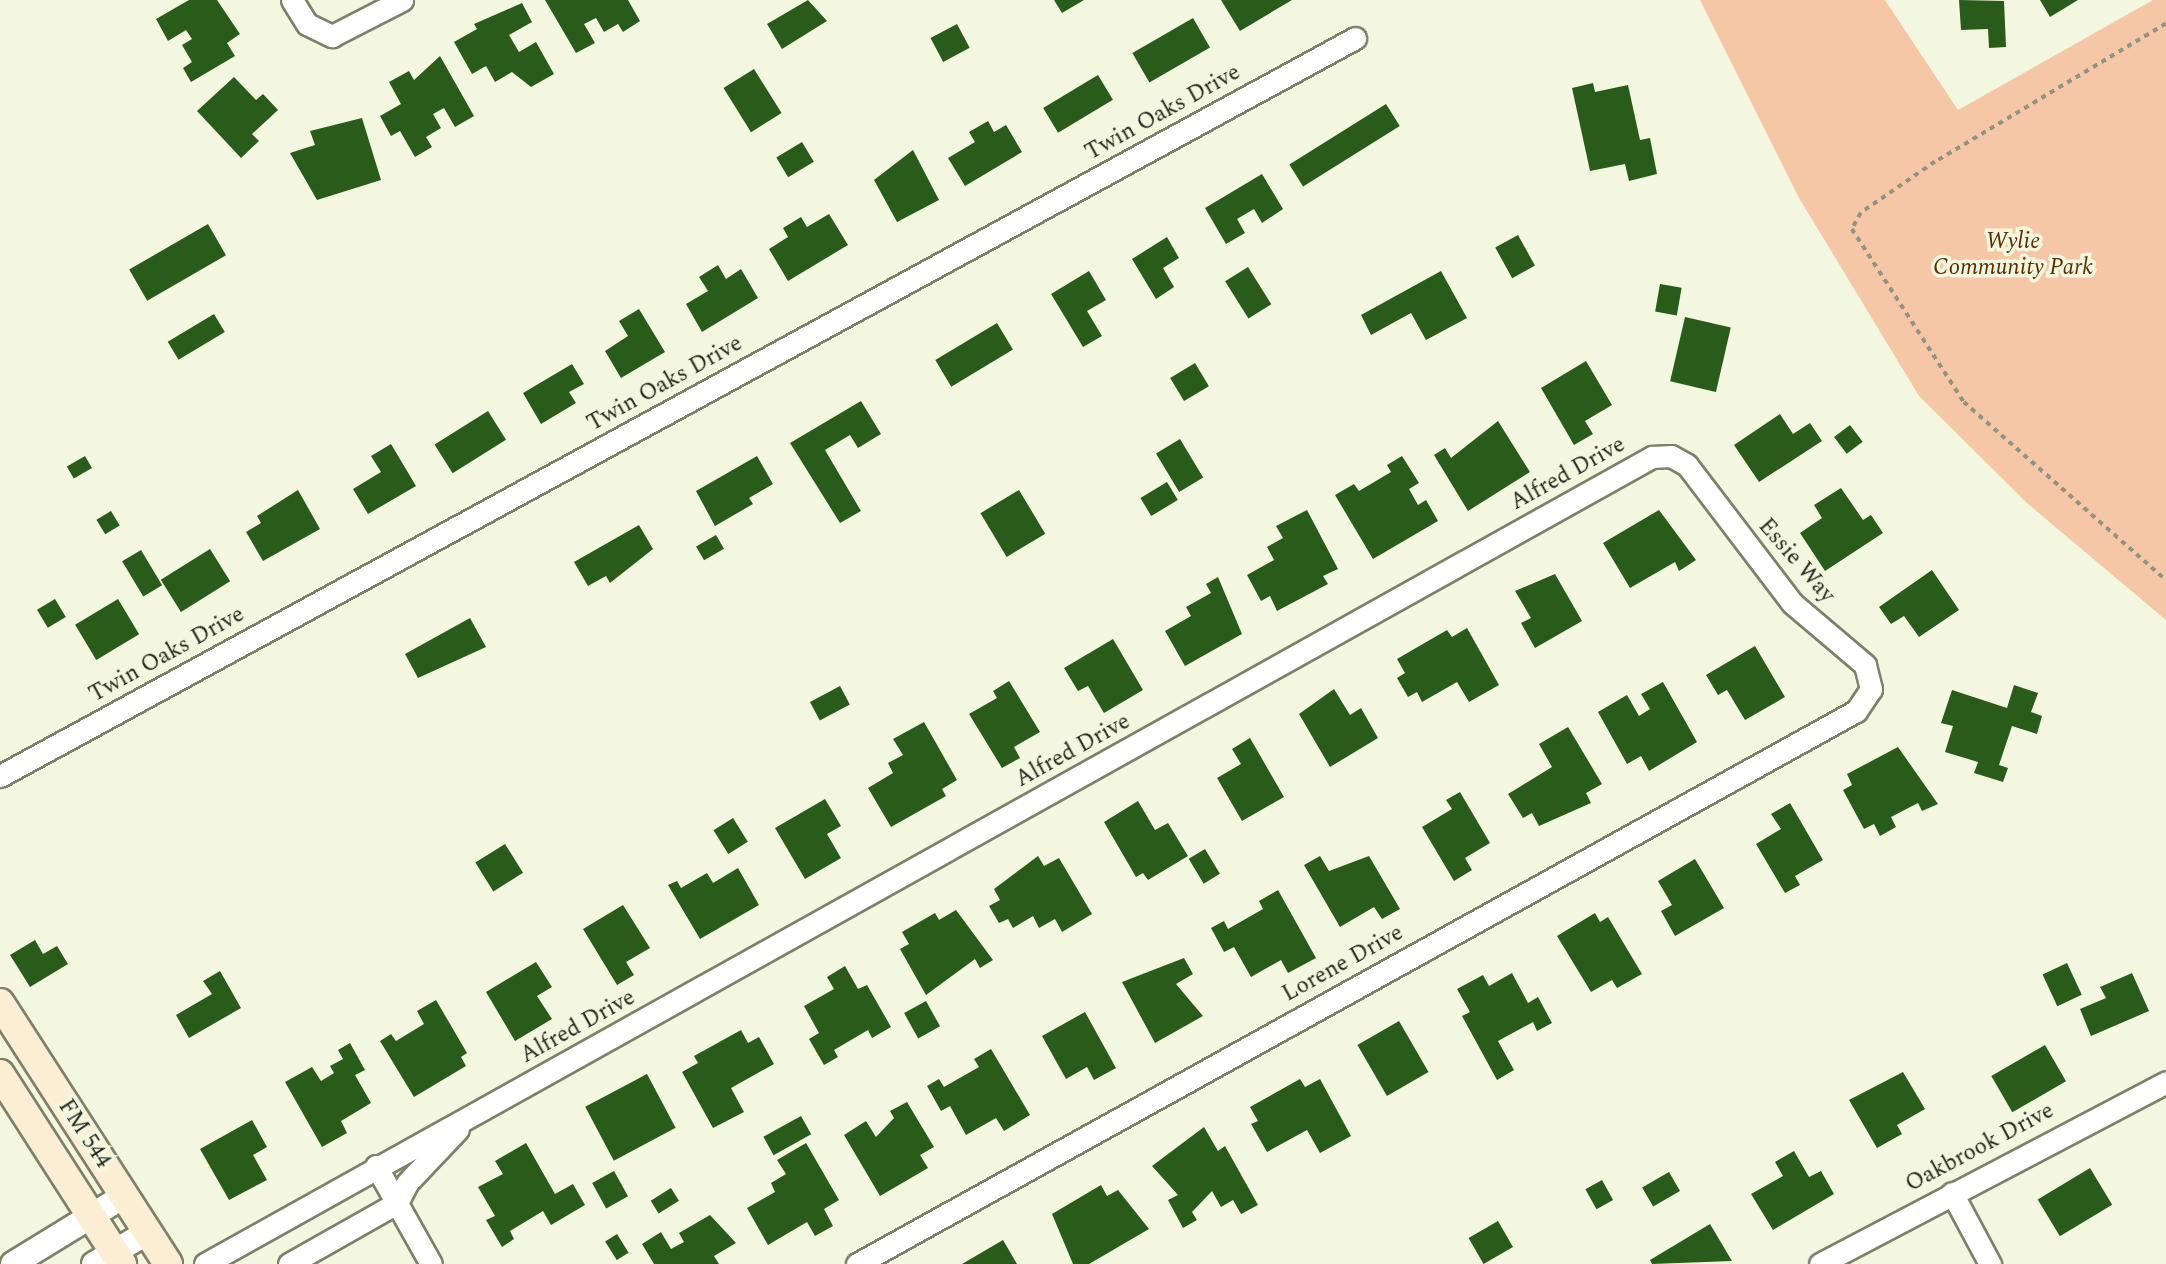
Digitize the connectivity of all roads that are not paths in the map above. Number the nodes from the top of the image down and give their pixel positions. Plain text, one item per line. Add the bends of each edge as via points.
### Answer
1 (292, 0) edge
2 (402, 0) edge
3 (1355, 38) dead end
4 (1693, 473) joint
5 (1856, 710) joint
6 (0, 776) edge
7 (0, 1003) edge
8 (0, 1074) edge
9 (2166, 1082) edge
10 (478, 1111) junction
11 (376, 1166) junction
12 (1952, 1193) junction
13 (124, 1196) junction
14 (397, 1203) junction
15 (92, 1215) junction
16 (148, 1232) junction
17 (110, 1260) edge
18 (13, 1264) edge
19 (168, 1264) edge
20 (205, 1264) edge
21 (289, 1264) edge
22 (432, 1264) edge
23 (857, 1264) edge
24 (1820, 1264) edge
25 (1990, 1264) edge

1 - 2 street via 307,24 332,36
3 - 6 street, Twin Oaks Drive
4 - 5 street, Essie Way via 1792,603 1865,665 1871,689
4 - 10 street, Alfred Drive via 1671,456 1653,457
5 - 23 street, Lorene Drive
7 - 13 main road, FM 544
8 - 15 main road, FM 544
9 - 12 street, Oakbrook Drive
10 - 11 street, Alfred Drive
10 - 14 street, Alfred Drive via 423,1164
11 - 14 street
11 - 20 street, Alfred Drive
12 - 24 street, Oakbrook Drive
12 - 25 street
13 - 15 street
13 - 16 main road, FM 544
14 - 21 street, Alfred Drive
14 - 22 street
15 - 17 main road, FM 544
15 - 18 street
16 - 17 street
16 - 19 main road, FM 544

